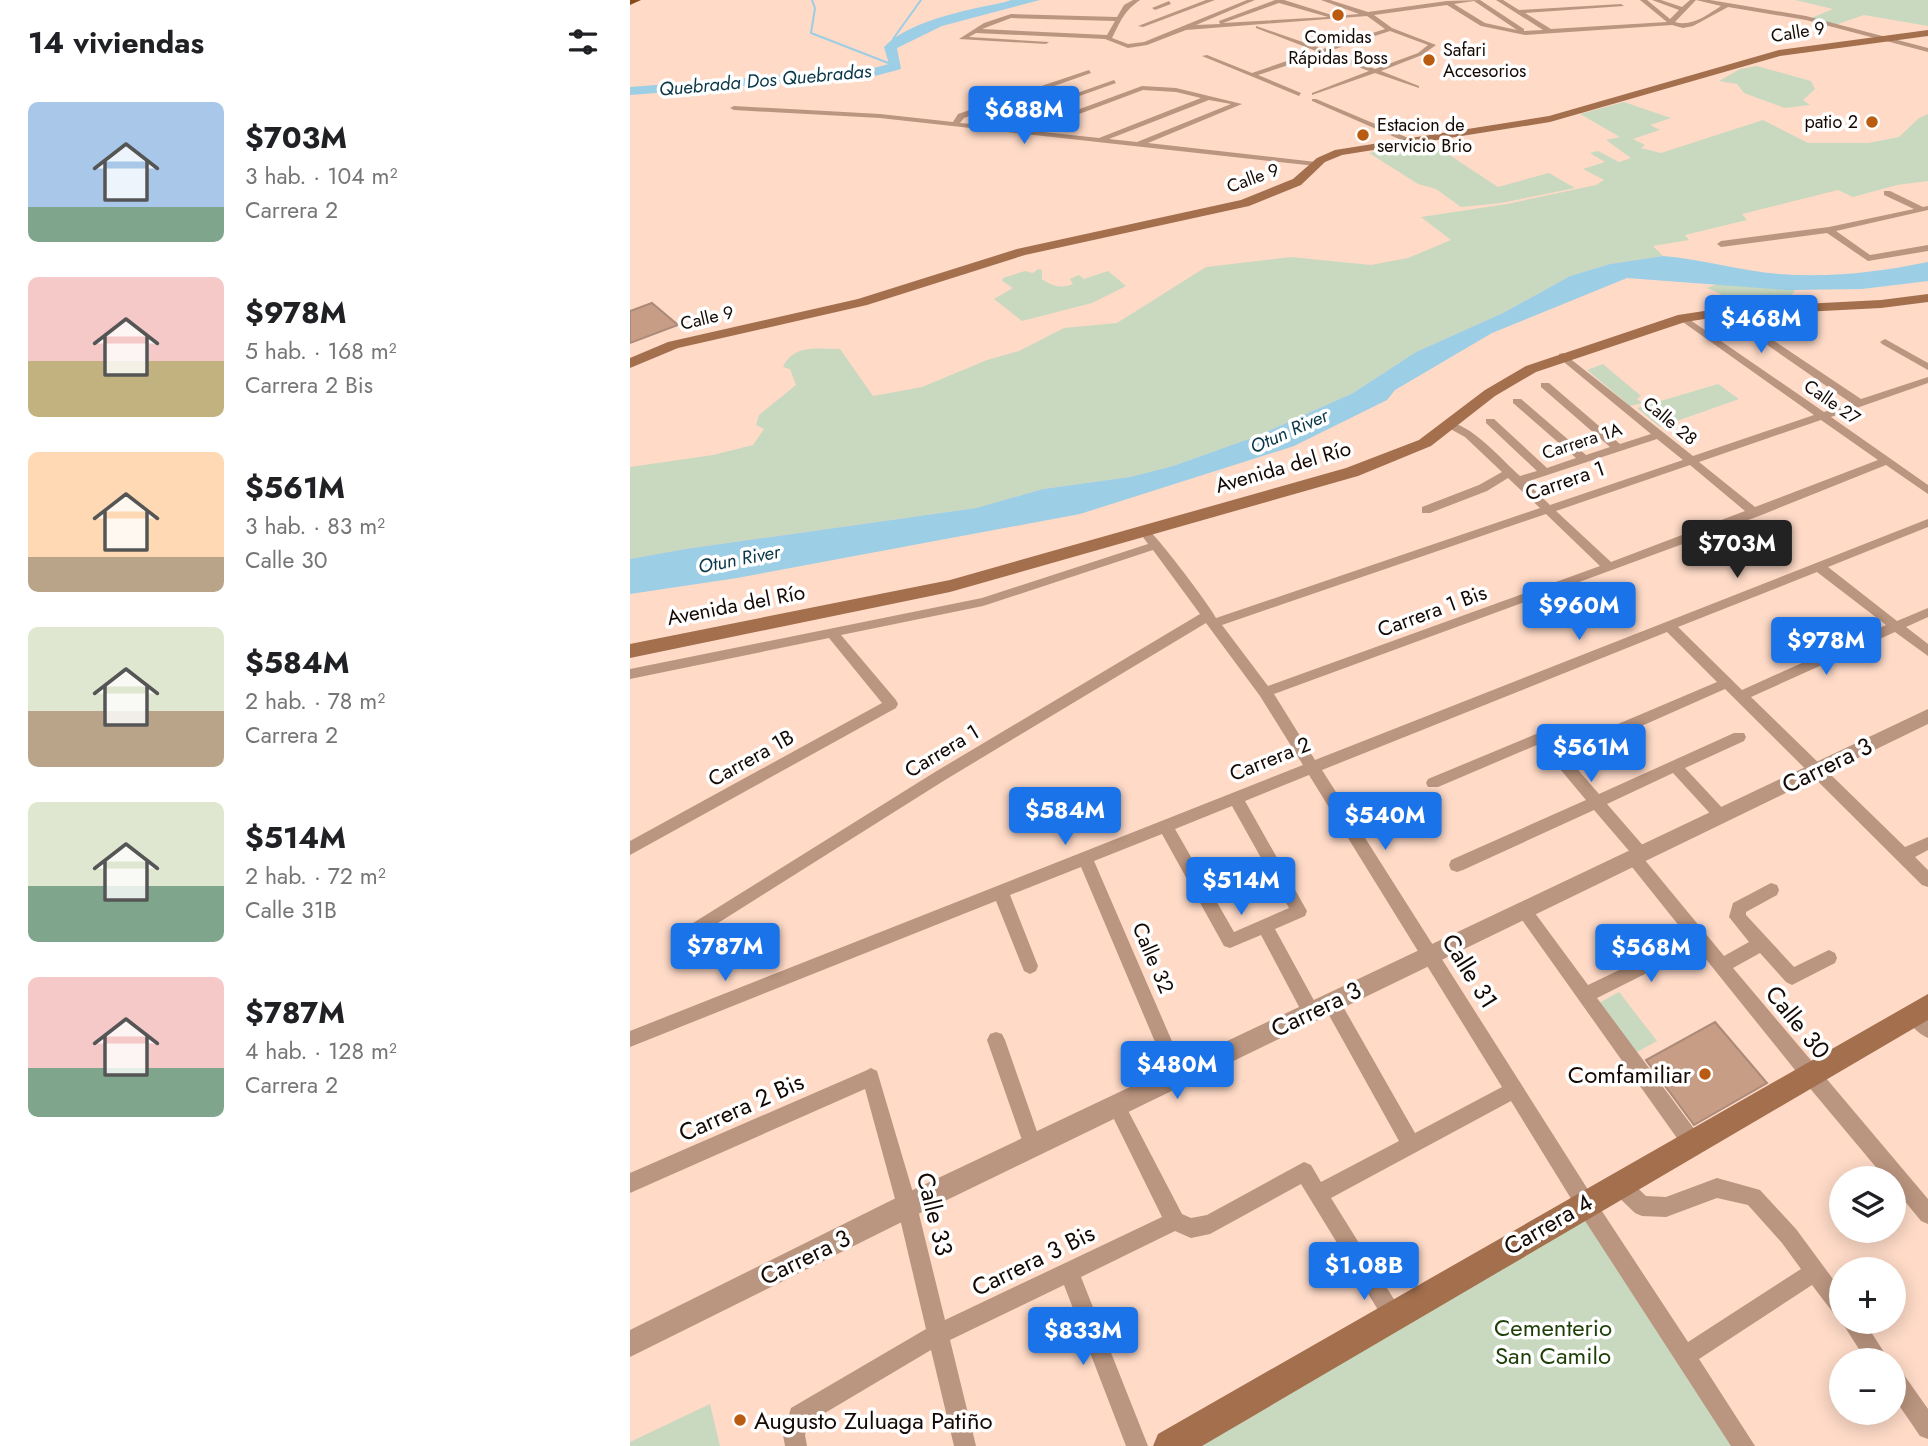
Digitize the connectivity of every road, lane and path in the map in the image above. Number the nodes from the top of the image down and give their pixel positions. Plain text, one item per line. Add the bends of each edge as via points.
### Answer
1 (637, 0) edge
2 (1137, 0) edge
3 (1252, 0) edge
4 (1280, 0) edge
5 (1324, 0) edge
6 (1426, 0) edge
7 (1474, 0) edge
8 (1499, 0) edge
9 (1568, 0) edge
10 (1589, 0) edge
11 (1615, 0) edge
12 (1643, 0) edge
13 (1655, 0) edge
14 (1693, 0) edge
15 (1699, 0) edge
16 (1209, 1) edge
17 (630, 2) edge
18 (1443, 2) edge
19 (1169, 3) dead end
20 (1354, 3) dead end
21 (1726, 5) junction
22 (1346, 6) junction
23 (1621, 6) junction
24 (1597, 7) junction
25 (1258, 8) junction
26 (1227, 9) junction
27 (1681, 9) junction
28 (1059, 10) dead end
29 (1515, 10) junction
30 (1124, 11) junction
31 (1628, 12) dead end
32 (1173, 14) junction
33 (1370, 15) junction
34 (1593, 17) dead end
35 (1340, 18) junction
36 (1636, 18) dead end
37 (1121, 19) junction
38 (1545, 20) dead end
39 (1304, 21) junction
40 (1533, 21) junction
41 (1611, 21) junction
42 (986, 24) junction
43 (1643, 24) junction
44 (1669, 24) junction
45 (1252, 25) junction
46 (1141, 26) dead end
47 (1210, 27) junction
48 (1116, 28) junction
49 (1180, 28) junction
50 (1390, 29) junction
51 (973, 31) junction
52 (1549, 31) junction
53 (1525, 33) junction
54 (1928, 33) edge
55 (1076, 36) junction
56 (1107, 37) junction
57 (1882, 39) junction
58 (1928, 50) edge
59 (1323, 51) junction
60 (1205, 56) dead end
61 (1377, 70) junction
62 (1089, 72) dead end
63 (1251, 75) junction
64 (1114, 82) dead end
65 (1417, 87) dead end
66 (1208, 97) junction
67 (1314, 97) junction
68 (734, 108) dead end
69 (955, 125) junction
70 (984, 128) junction
71 (1023, 132) junction
72 (1100, 140) junction
73 (1409, 140) junction
74 (1138, 144) junction
75 (1316, 164) junction
76 (1887, 193) dead end
77 (1926, 210) edge
78 (1829, 230) junction
79 (1721, 244) dead end
80 (1928, 248) edge
81 (1928, 298) edge
82 (1683, 318) junction
83 (1740, 321) dead end
84 (1885, 342) dead end
85 (1563, 356) junction
86 (630, 363) edge
87 (1928, 367) edge
88 (1928, 380) edge
89 (1545, 386) dead end
90 (1517, 401) dead end
91 (1859, 403) junction
92 (1822, 416) junction
93 (1490, 421) dead end
94 (1449, 424) junction
95 (1658, 435) junction
96 (1618, 448) junction
97 (1584, 459) junction
98 (1887, 460) junction
99 (1690, 461) junction
100 (1545, 472) junction
101 (1512, 477) junction
102 (1928, 490) edge
103 (1546, 509) junction
104 (1426, 510) dead end
105 (1755, 513) junction
106 (1928, 523) edge
107 (1144, 530) junction
108 (1156, 545) junction
109 (1818, 566) junction
110 (1609, 567) junction
111 (1928, 612) edge
112 (1212, 619) junction
113 (1668, 625) junction
114 (1897, 626) junction
115 (832, 633) junction
116 (630, 651) edge
117 (1928, 651) edge
118 (630, 674) edge
119 (1727, 683) junction
120 (1265, 692) junction
121 (1741, 696) junction
122 (1928, 716) edge
123 (1623, 728) dead end
124 (1739, 737) dead end
125 (1675, 766) junction
126 (1311, 768) junction
127 (1816, 771) junction
128 (1433, 783) dead end
129 (1235, 798) junction
130 (1596, 802) junction
131 (1721, 816) junction
132 (1165, 826) junction
133 (1928, 843) edge
134 (630, 849) edge
135 (1903, 855) junction
136 (1637, 856) junction
137 (1085, 858) junction
138 (1457, 865) dead end
139 (1928, 880) edge
140 (1771, 890) dead end
141 (1001, 892) junction
142 (1523, 910) junction
143 (1265, 927) junction
144 (699, 928) dead end
145 (1699, 939) junction
146 (1761, 944) junction
147 (1428, 955) junction
148 (1829, 958) dead end
149 (1030, 966) dead end
150 (1721, 966) junction
151 (1586, 995) junction
152 (1321, 1007) junction
153 (1923, 1017) edge
154 (630, 1039) edge
155 (996, 1040) dead end
156 (1809, 1074) junction
157 (1178, 1076) junction
158 (871, 1077) joint
159 (1514, 1090) junction
160 (1116, 1105) junction
161 (1691, 1141) junction
162 (1410, 1143) junction
163 (1033, 1146) junction
164 (630, 1183) edge
165 (1619, 1184) junction
166 (1319, 1194) junction
167 (1585, 1203) junction
168 (907, 1206) junction
169 (1928, 1214) edge
170 (1175, 1221) junction
171 (1815, 1271) junction
172 (1069, 1272) junction
173 (1829, 1290) edge
174 (1393, 1316) junction
175 (937, 1335) junction
176 (630, 1344) edge
177 (1685, 1356) junction
178 (1906, 1397) edge
179 (1928, 1428) edge
180 (796, 1446) edge
181 (965, 1446) edge
182 (1138, 1446) edge
183 (1170, 1446) edge
184 (1744, 1446) edge

1 - 17 highway
2 - 30 street
3 - 26 street
4 - 25 street
4 - 35 street
5 - 22 street
6 - 18 street
7 - 18 street
7 - 53 street
8 - 29 street
9 - 29 street
10 - 24 street
11 - 23 street
12 - 44 street
13 - 27 street
14 - 27 street
15 - 21 street
16 - 26 street
16 - 32 street
18 - 33 street
18 - 53 street via 1483,25
19 - 32 street via 1155,8
20 - 22 street
21 - 44 street via 1696,25
21 - 57 street via 1806,18
22 - 33 street
23 - 24 street
23 - 31 street
24 - 29 street
24 - 41 street
25 - 39 street
25 - 47 street
26 - 49 street
27 - 44 street
28 - 30 street
29 - 40 street
30 - 37 street
32 - 46 street
33 - 35 street
33 - 50 street
34 - 41 street
35 - 39 street
36 - 43 street
37 - 42 street via 1011,16
37 - 48 street
38 - 40 street
39 - 45 street
40 - 52 street
41 - 43 street
41 - 52 street
42 - 48 street
42 - 51 street
43 - 44 street
45 - 47 street
45 - 59 street
47 - 49 street
48 - 56 street
49 - 56 street via 1145,44 1128,46
50 - 59 street
50 - 61 street via 1433,45
51 - 55 street
51 - 55 street via 962,41 1034,43
52 - 53 street
54 - 57 main road, Calle 9
55 - 56 street
57 - 58 street
57 - 73 main road, Calle 9 via 1779,53 1550,119
59 - 61 street
59 - 63 street
60 - 63 street
61 - 65 street
61 - 67 street
62 - 69 street via 961,116
63 - 67 street
64 - 70 street
66 - 71 street via 1142,88
66 - 72 street
66 - 74 street via 1238,104
67 - 73 street
68 - 69 street
69 - 70 street
70 - 71 street
71 - 72 street
72 - 74 street
73 - 75 main road, Calle 9 via 1339,152
74 - 75 street
75 - 86 main road, Calle 9 via 1297,181 1245,203 1022,252 870,300 673,345
76 - 77 street
77 - 78 street
78 - 79 street
78 - 80 street via 1868,258
81 - 82 main road, Avenida del Río
82 - 85 main road, Avenida del Río
82 - 92 street, Calle 27
83 - 91 street
84 - 87 street
85 - 94 main road, Avenida del Río via 1508,381
85 - 95 street, Calle 28
88 - 91 street, Carrera 1
89 - 96 street
90 - 97 street
91 - 92 street, Carrera 1
92 - 98 street, Calle 27
92 - 99 street, Carrera 1
93 - 100 street
94 - 101 street via 1469,435
94 - 107 main road, Avenida del Río via 1425,443 1383,462
95 - 96 street, Carrera 1A
95 - 99 street, Calle 28
96 - 97 street, Carrera 1A
97 - 100 street, Carrera 1A
98 - 102 street, Calle 27
98 - 105 street, Carrera 1 Bis
99 - 103 street, Carrera 1
99 - 105 street, Calle 28
100 - 101 street, Carrera 1A
101 - 103 street
101 - 104 street, Carrera 1A
103 - 110 street
103 - 112 street, Carrera 1
105 - 110 street, Carrera 1 Bis
106 - 109 street, Carrera 2
107 - 108 street, Calle 31
107 - 116 main road, Avenida del Río via 950,586
108 - 112 street, Calle 31
108 - 115 street via 983,602
109 - 113 street, Carrera 2
109 - 114 street
110 - 120 street, Carrera 1 Bis
111 - 114 street
112 - 120 street, Calle 31
112 - 144 street, Carrera 1 via 940,776
113 - 119 street
113 - 126 street, Carrera 2
114 - 117 street
114 - 121 street
115 - 118 street
115 - 134 street, Carrera 1B via 891,704
119 - 121 street
119 - 123 street
120 - 126 street, Calle 31
121 - 127 street
122 - 127 street, Carrera 3
124 - 125 street
125 - 130 street
125 - 131 street
126 - 129 street, Carrera 2
126 - 147 street, Calle 31
127 - 131 street, Carrera 3
127 - 135 street
128 - 130 street, Calle 30 via 1541,737
129 - 132 street, Carrera 2
129 - 143 street via 1299,911
130 - 136 street, Calle 30
130 - 138 street
131 - 136 street, Carrera 3
132 - 137 street, Carrera 2
132 - 143 street via 1230,941
133 - 135 street
135 - 139 street
136 - 142 street, Carrera 3
136 - 145 street, Calle 30
137 - 141 street, Carrera 2
137 - 157 street, Calle 32
140 - 146 street via 1736,912
141 - 149 street
141 - 154 street, Carrera 2
142 - 147 street, Carrera 3
142 - 151 street
143 - 152 street
145 - 150 street, Calle 30
145 - 151 street
146 - 148 street via 1792,977
146 - 150 street
147 - 152 street, Carrera 3
147 - 159 street, Calle 31
150 - 156 street, Calle 30
151 - 161 street
152 - 157 street, Carrera 3
152 - 162 street
153 - 156 main road, Carrera 4
155 - 163 street
156 - 161 main road, Carrera 4
156 - 169 street, Calle 30
157 - 160 street, Carrera 3
158 - 164 street, Carrera 2 Bis
158 - 168 street, Calle 33
159 - 162 street
159 - 167 street, Calle 31
160 - 163 street, Carrera 3
160 - 170 street
161 - 165 main road, Carrera 4
162 - 166 street
163 - 168 street, Carrera 3
165 - 167 main road, Carrera 4
165 - 171 street via 1642,1206 1666,1207 1717,1188 1753,1197
166 - 170 street via 1302,1173 1210,1224 1191,1228
166 - 174 street
167 - 174 main road, Carrera 4
167 - 177 street, Calle 31
168 - 175 street, Calle 33
168 - 176 street, Carrera 3
170 - 172 street, Carrera 3 Bis
171 - 173 street
171 - 177 street
172 - 175 street, Carrera 3 Bis
172 - 182 street
174 - 183 main road, Carrera 4
175 - 180 street, Carrera 3 Bis via 807,1410 796,1423
175 - 181 street, Calle 33
177 - 184 street, Calle 31
178 - 179 street

